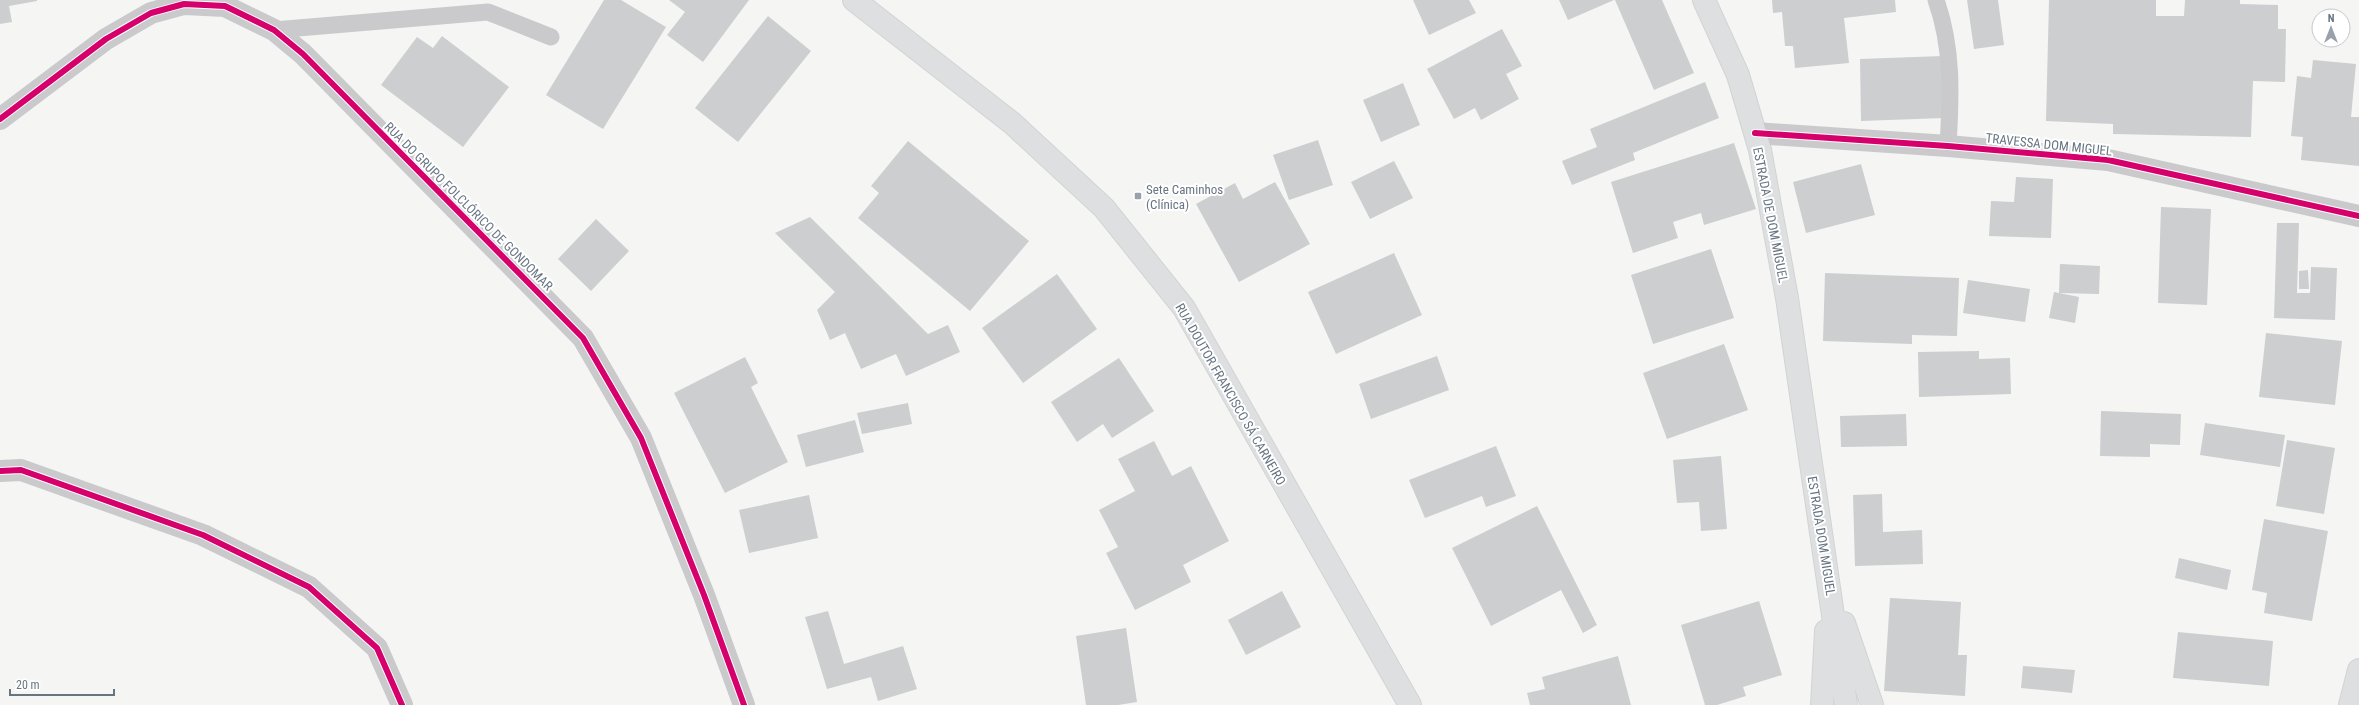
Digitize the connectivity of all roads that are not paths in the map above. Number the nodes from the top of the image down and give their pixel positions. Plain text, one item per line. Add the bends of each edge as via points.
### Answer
1 (854, 0) edge
2 (1704, 0) edge
3 (1936, 0) edge
4 (274, 30) junction
5 (551, 37) dead end
6 (0, 118) edge
7 (1755, 133) junction
8 (1948, 146) junction
9 (2359, 216) edge
10 (1795, 367) joint
11 (0, 472) edge
12 (1829, 578) junction
13 (2359, 670) edge
14 (402, 705) edge
15 (744, 705) edge
16 (1410, 705) edge
17 (1822, 705) edge
18 (1846, 705) edge
19 (1872, 705) edge
20 (2350, 705) edge

1 - 16 main road, RUA DOUTOR FRANCISCO SÁ CARNEIRO via 1012,123 1104,208 1184,308
2 - 7 main road, ESTRADA DE DOM MIGUEL via 1738,75
3 - 8 lane via 1946,33 1952,89
4 - 5 lane via 488,12
4 - 6 street, RUA DO GRUPO FOLCLÓRICO DE GONDOMAR via 225,6 184,4 151,13 106,39
4 - 15 street, RUA DO GRUPO FOLCLÓRICO DE GONDOMAR via 304,54 584,338 641,438 704,595
7 - 8 street, TRAVESSA DOM MIGUEL
7 - 10 main road, ESTRADA DE DOM MIGUEL via 1787,298
8 - 9 street, TRAVESSA DOM MIGUEL via 2108,160
10 - 12 main road, ESTRADA DOM MIGUEL
11 - 14 street via 21,470 203,535 309,587 377,648
12 - 17 main road
12 - 18 main road, ESTRADA DOM MIGUEL
12 - 19 main road
13 - 20 main road

